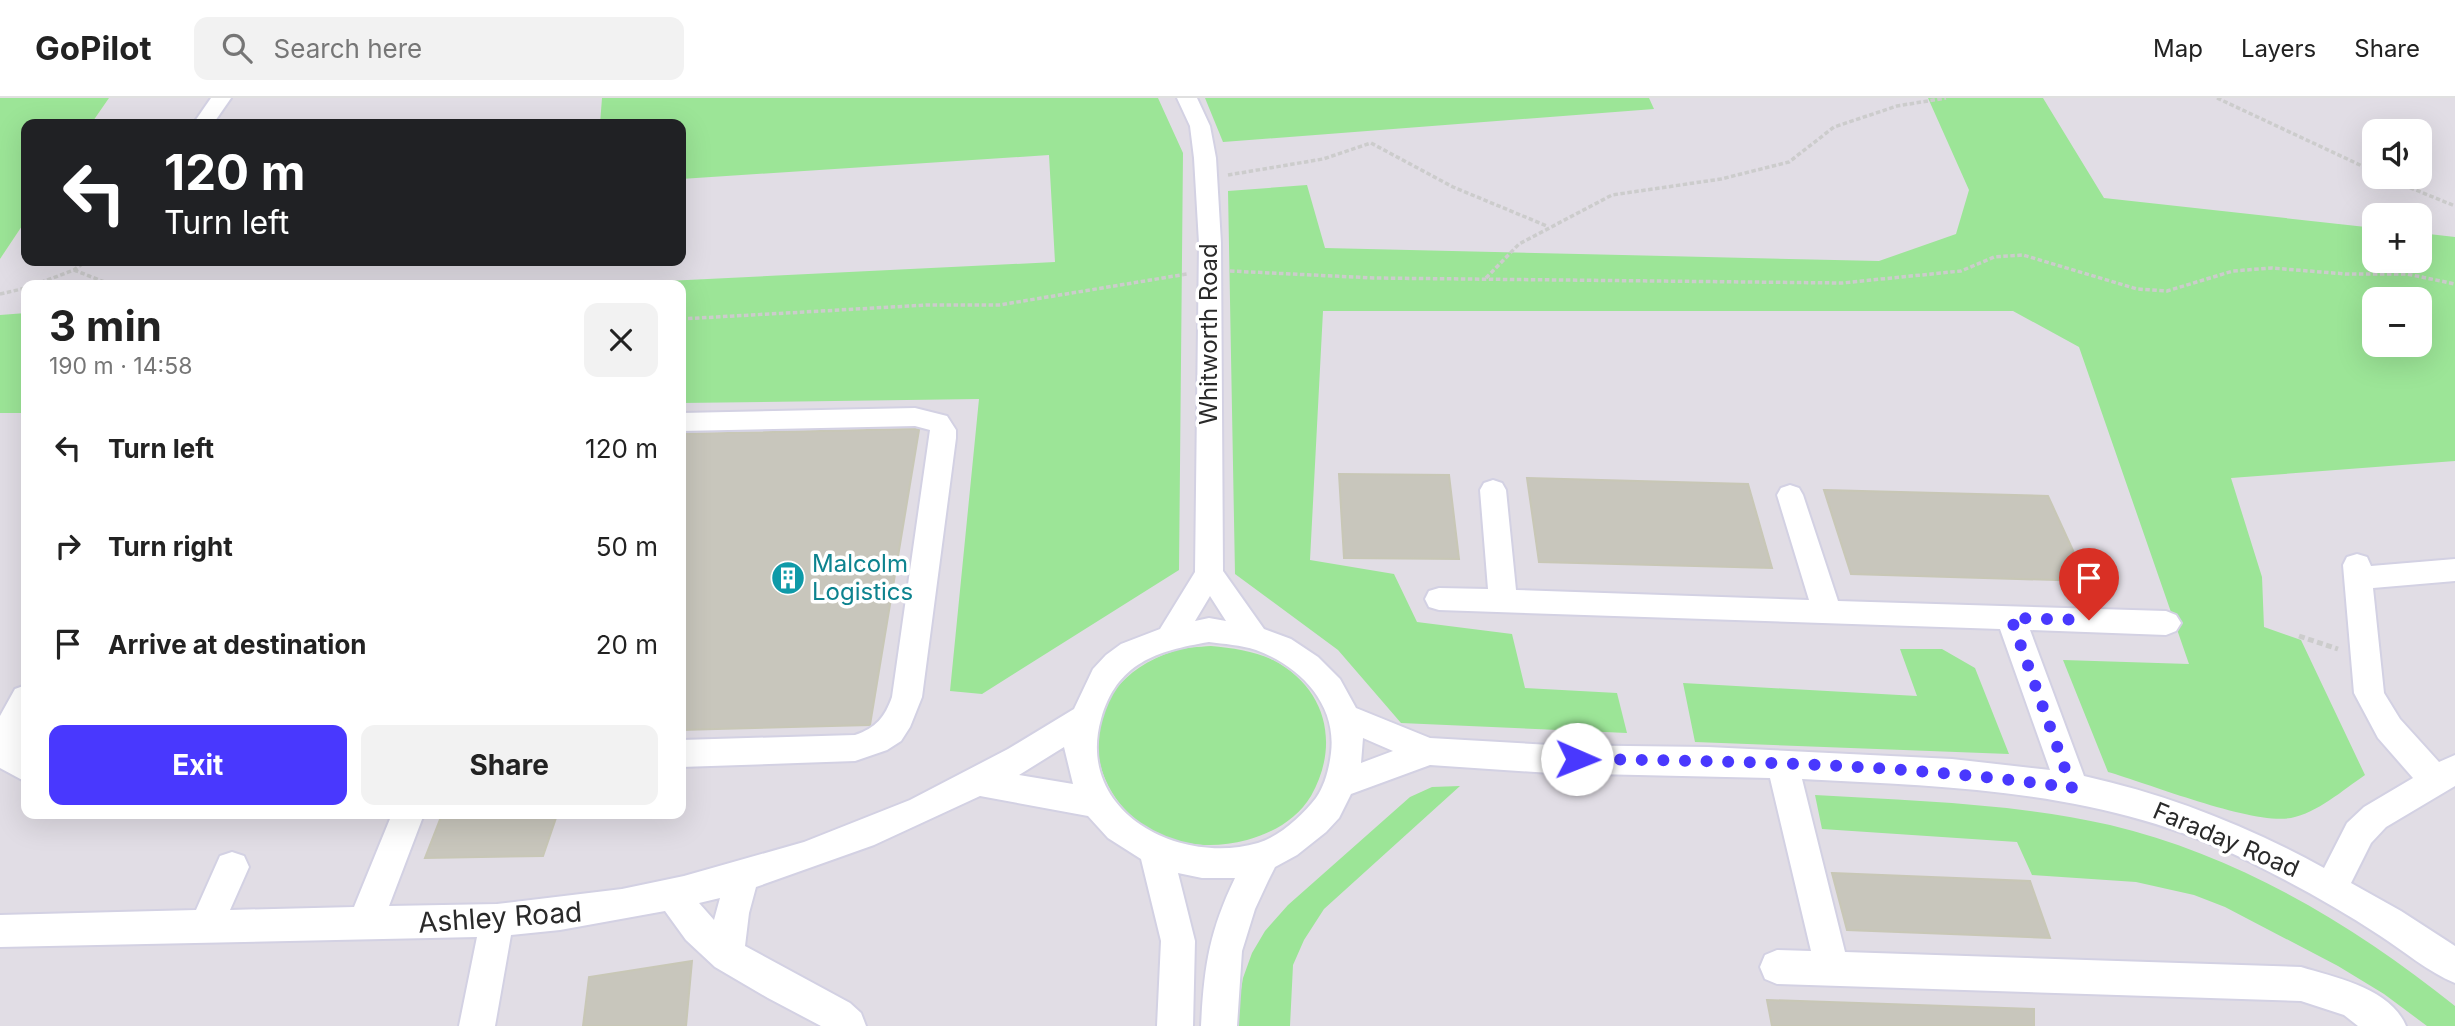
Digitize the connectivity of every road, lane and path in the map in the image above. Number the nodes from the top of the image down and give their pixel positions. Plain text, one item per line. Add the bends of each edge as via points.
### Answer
1 (221, 98) edge
2 (1187, 98) edge
3 (1946, 98) edge
4 (2217, 98) edge
5 (206, 119) edge
6 (2362, 166) edge
7 (1207, 187) junction
8 (2413, 189) edge
9 (2455, 206) edge
10 (1548, 226) junction
11 (79, 266) edge
12 (74, 270) junction
13 (1210, 270) junction
14 (1485, 279) junction
15 (47, 280) edge
16 (99, 280) edge
17 (2455, 284) edge
18 (21, 289) edge
19 (0, 294) edge
20 (686, 319) edge
21 (686, 422) edge
22 (1493, 490) dead end
23 (1790, 495) dead end
24 (2455, 570) edge
25 (1209, 573) junction
26 (1438, 599) dead end
27 (1503, 601) junction
28 (1827, 612) junction
29 (2011, 618) junction
30 (2166, 623) dead end
31 (1171, 635) junction
32 (2299, 636) dead end
33 (1253, 637) junction
34 (2366, 658) junction
35 (21, 706) edge
36 (1087, 717) junction
37 (1345, 717) junction
38 (1429, 751) junction
39 (686, 754) edge
40 (1782, 764) junction
41 (21, 765) edge
42 (2445, 774) edge
43 (978, 782) junction
44 (1341, 784) junction
45 (2072, 788) junction
46 (1097, 803) junction
47 (406, 819) edge
48 (1156, 853) junction
49 (1263, 857) junction
50 (233, 867) dead end
51 (742, 878) junction
52 (2332, 888) junction
53 (674, 896) junction
54 (497, 920) junction
55 (365, 923) junction
56 (205, 927) junction
57 (0, 932) edge
58 (727, 954) junction
59 (2455, 966) edge
60 (1777, 967) dead end
61 (1832, 968) junction
62 (477, 1026) edge
63 (848, 1026) edge
64 (1175, 1026) edge
65 (1219, 1026) edge
66 (2388, 1026) edge

1 - 5 street
2 - 7 street, Whitworth Road via 1200,126
3 - 10 path via 1897,106 1834,127 1789,162 1721,179 1612,195
4 - 6 path
7 - 10 path via 1228,175 1323,159 1371,144 1453,187
7 - 13 street, Whitworth Road
8 - 9 path
10 - 14 path via 1519,244
11 - 12 path
12 - 15 path
12 - 16 path
13 - 14 path
13 - 20 path via 999,305
13 - 25 street, Whitworth Road
14 - 17 path via 1842,283 1961,271 1994,257 2023,255 2137,289 2168,291 2233,271 2272,268 2407,274
18 - 19 path
21 - 39 street via 915,417 937,422 943,438 907,697 894,729 880,741 855,748
22 - 27 street
23 - 28 street
24 - 34 street via 2358,572
25 - 31 street
25 - 33 street
26 - 27 street
27 - 28 street
28 - 29 street
29 - 30 street
29 - 45 street
31 - 33 street via 1209,630
31 - 36 street via 1133,651 1105,674
32 - 34 path
33 - 37 street via 1295,655 1316,673
34 - 42 street via 2374,707 2395,735
35 - 41 street via 4,743 9,757
36 - 43 street, Ashley Road
36 - 46 street via 1079,747 1085,778
37 - 38 street, Faraday Road
37 - 44 street via 1347,746
38 - 40 street, Faraday Road via 1550,759
38 - 44 street, Faraday Road
40 - 45 street, Faraday Road via 1952,772
40 - 61 street
42 - 52 street via 2375,817 2359,833
43 - 46 street
43 - 51 street, Ashley Road via 827,850
44 - 49 street via 1325,815
45 - 52 street, Faraday Road via 2196,822
46 - 48 street via 1125,835
47 - 55 street
48 - 49 street via 1188,861 1228,863
48 - 64 street via 1178,941
49 - 65 street via 1237,908 1229,936 1222,965
50 - 56 street
51 - 53 street, Ashley Road
51 - 58 street
52 - 59 street, Faraday Road
53 - 54 street, Ashley Road via 566,915
53 - 58 street via 701,932
54 - 55 street, Ashley Road
54 - 62 street
55 - 56 street, Ashley Road
56 - 57 street, Ashley Road
58 - 63 street via 840,1017
60 - 61 street
61 - 66 street via 2301,984 2354,1001

